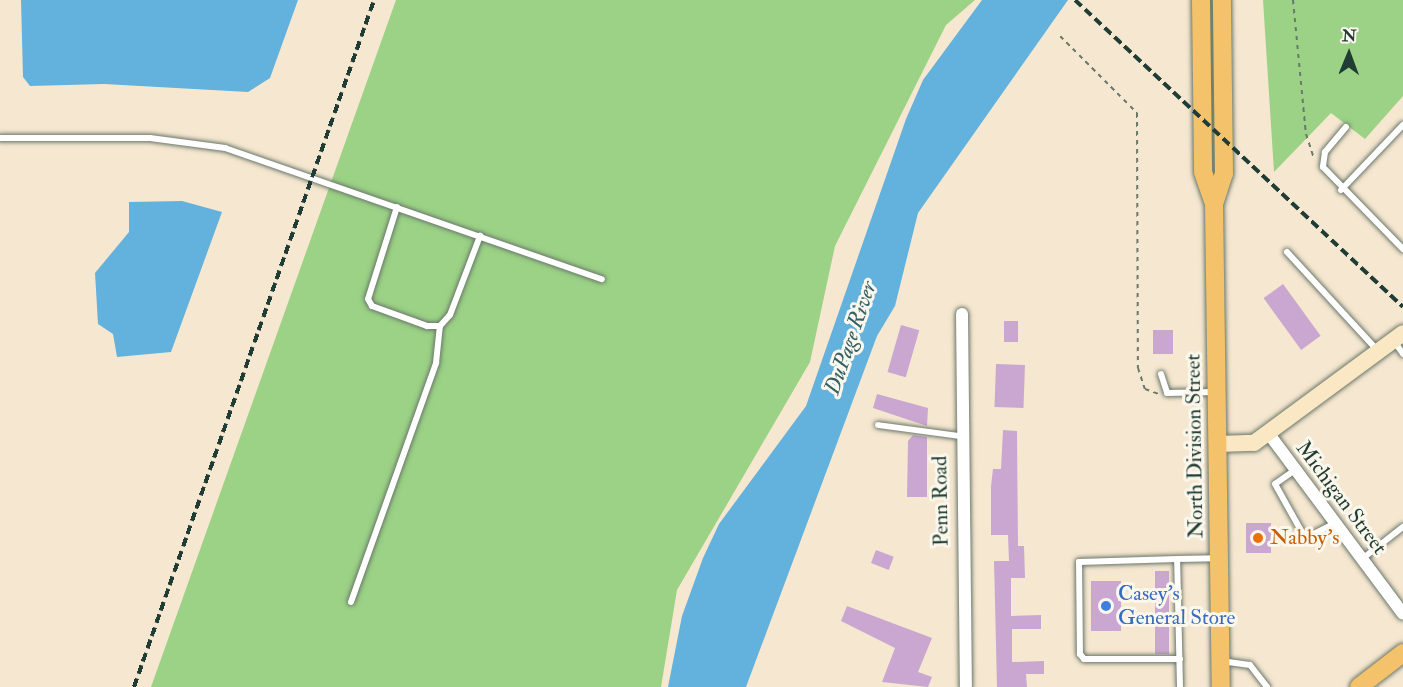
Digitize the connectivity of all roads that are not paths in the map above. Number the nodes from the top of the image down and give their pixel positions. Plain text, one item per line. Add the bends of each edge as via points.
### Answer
1 (1201, 0) edge
2 (1222, 0) edge
3 (1403, 125) edge
4 (1346, 127) dead end
5 (0, 138) edge
6 (1341, 190) junction
7 (1214, 204) junction
8 (397, 207) junction
9 (480, 236) junction
10 (1403, 249) edge
11 (1287, 252) dead end
12 (602, 279) dead end
13 (962, 314) dead end
14 (440, 326) junction
15 (1400, 342) edge
16 (1379, 352) junction
17 (1161, 374) dead end
18 (1217, 392) junction
19 (878, 425) dead end
20 (1269, 434) junction
21 (959, 436) junction
22 (1218, 444) junction
23 (1295, 470) junction
24 (1335, 523) junction
25 (1403, 527) edge
26 (1219, 558) junction
27 (1177, 559) junction
28 (1362, 559) junction
29 (351, 602) dead end
30 (1403, 614) edge
31 (1403, 653) edge
32 (1180, 659) junction
33 (1221, 661) junction
34 (1363, 684) edge
35 (966, 687) edge
36 (1180, 687) edge
37 (1221, 687) edge
38 (1266, 687) edge

1 - 7 main road, North Division Street via 1203,172
2 - 7 main road, North Division Street via 1224,174
3 - 6 lane
4 - 6 lane via 1325,152 1323,167
5 - 8 lane via 188,140
6 - 10 lane
7 - 18 main road, North Division Street
8 - 9 lane
8 - 14 lane via 368,299 372,306 427,326
9 - 12 lane
9 - 14 lane via 450,315
11 - 16 lane
13 - 21 street, Penn Road
14 - 29 lane via 436,363
15 - 16 main road
16 - 20 main road
17 - 18 lane via 1167,393
18 - 22 main road, North Division Street
19 - 21 lane
20 - 22 main road via 1254,443
20 - 23 street, Michigan Street
21 - 35 street, Penn Road
22 - 26 main road, North Division Street
23 - 24 street, Michigan Street
23 - 24 lane via 1275,484 1303,534 1310,536
24 - 28 street, Michigan Street
25 - 28 lane
26 - 27 lane
26 - 33 main road, North Division Street
27 - 32 lane
27 - 32 lane via 1079,562 1080,654 1084,659
28 - 30 street, Michigan Street
31 - 34 main road
32 - 36 lane
33 - 37 main road, North Division Street
33 - 38 lane via 1250,665

